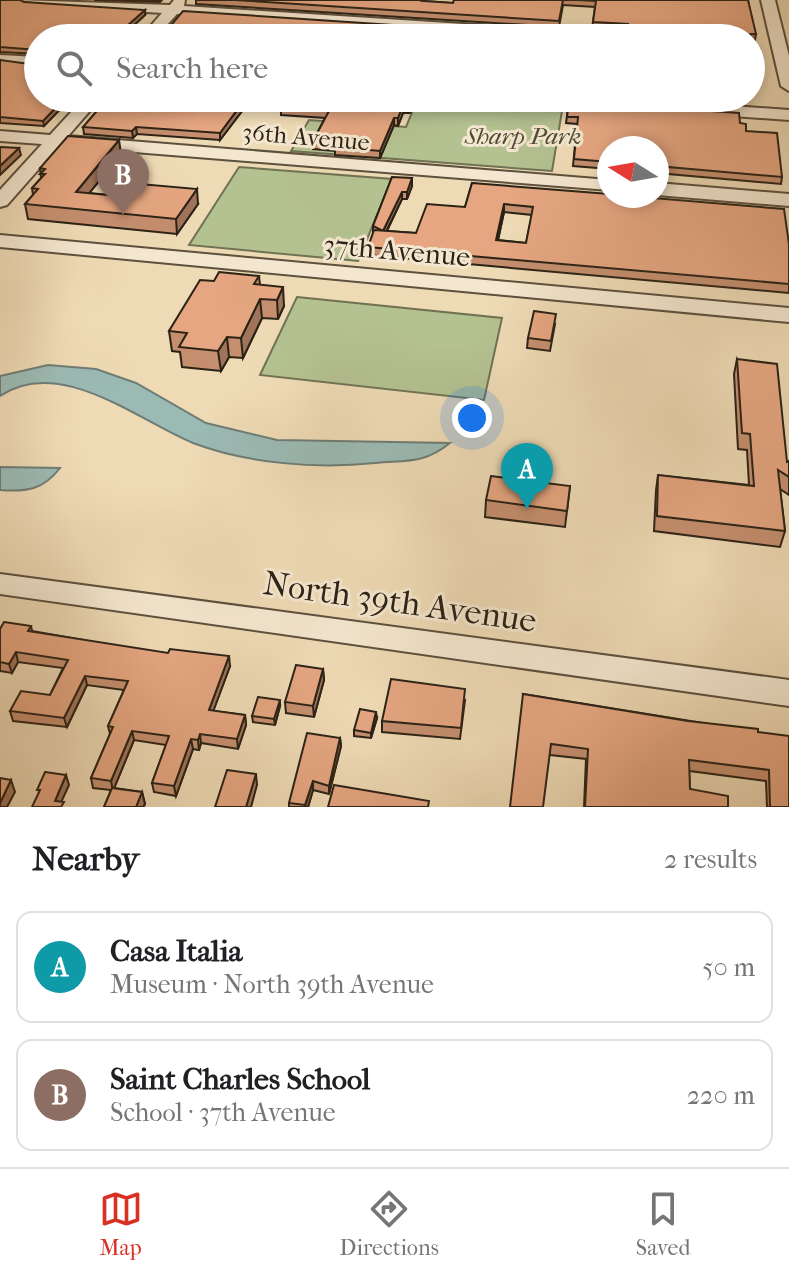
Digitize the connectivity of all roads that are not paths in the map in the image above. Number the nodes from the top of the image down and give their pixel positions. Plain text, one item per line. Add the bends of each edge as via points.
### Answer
1 (25, 0) edge
2 (768, 0) edge
3 (177, 5) edge
4 (160, 24) edge
5 (430, 24) edge
6 (778, 48) edge
7 (0, 59) edge
8 (24, 61) edge
9 (789, 86) edge
10 (80, 112) edge
11 (747, 112) edge
12 (789, 115) edge
13 (0, 136) edge
14 (55, 140) junction
15 (597, 184) edge
16 (669, 190) edge
17 (789, 200) edge
18 (0, 201) edge
19 (0, 241) edge
20 (789, 315) edge
21 (0, 584) edge
22 (789, 693) edge

1 - 3 street
2 - 6 street
3 - 4 street
3 - 5 street
6 - 9 street
7 - 8 street
10 - 14 street
11 - 12 street
13 - 14 street, 36th Avenue
14 - 15 street, 36th Avenue
14 - 18 street
16 - 17 street
19 - 20 street, 37th Avenue
21 - 22 street, North 39th Avenue

